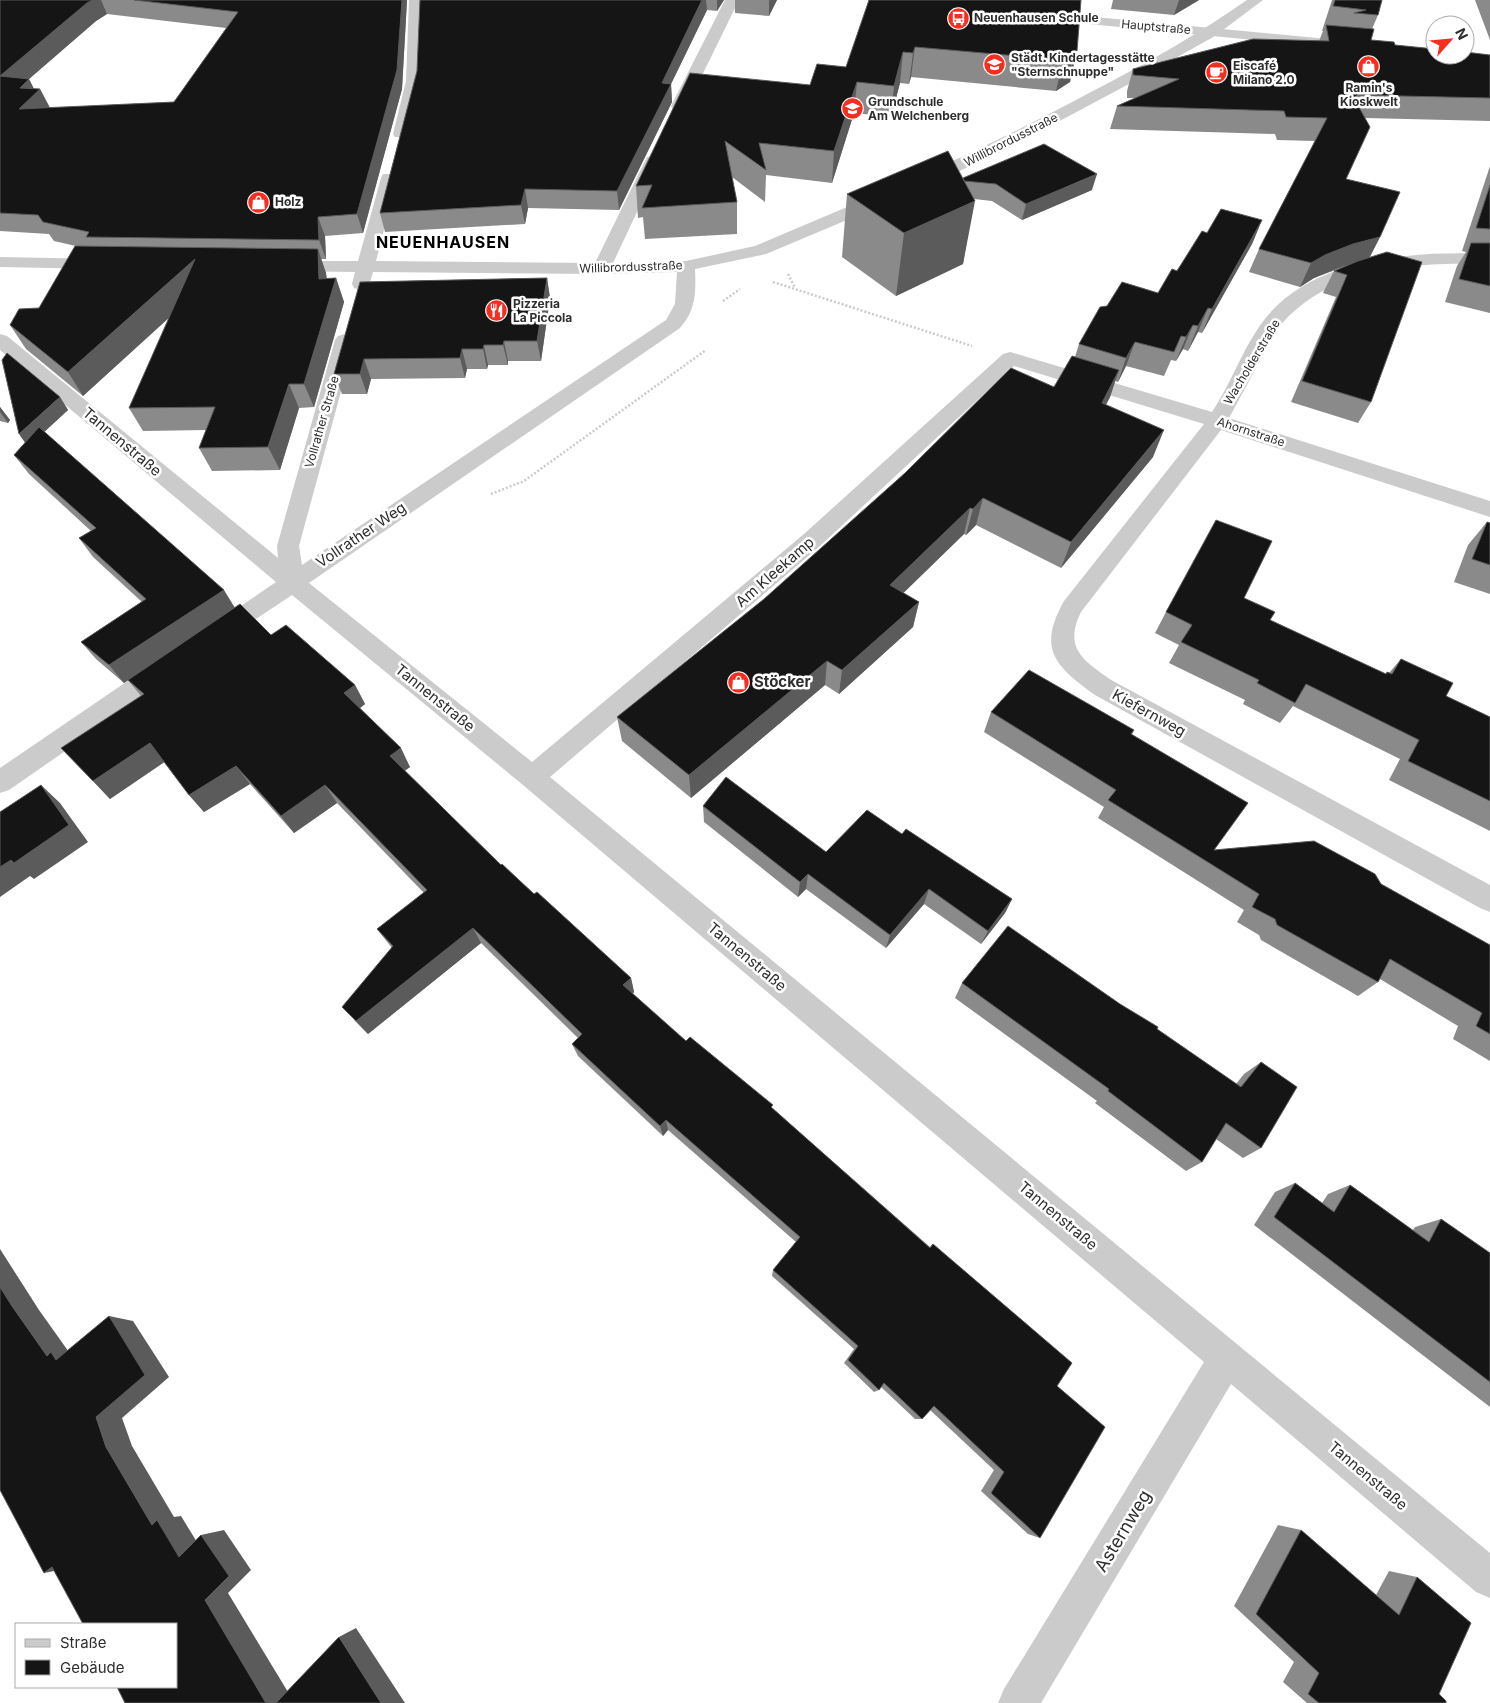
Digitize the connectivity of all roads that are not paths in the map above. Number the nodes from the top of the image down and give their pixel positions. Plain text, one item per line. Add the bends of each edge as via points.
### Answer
1 (416, 0) edge
2 (732, 0) edge
3 (1256, 0) edge
4 (1032, 16) edge
5 (1210, 32) junction
6 (1357, 46) edge
7 (674, 118) edge
8 (661, 145) edge
9 (1490, 259) edge
10 (0, 262) edge
11 (118, 264) edge
12 (267, 266) edge
13 (686, 266) junction
14 (366, 267) junction
15 (601, 269) junction
16 (0, 340) edge
17 (1010, 358) joint
18 (1217, 421) junction
19 (1490, 509) edge
20 (292, 582) junction
21 (532, 776) junction
22 (0, 782) edge
23 (1490, 899) edge
24 (1227, 1358) junction
25 (1490, 1578) edge
26 (1018, 1703) edge

1 - 14 street, Vollrather Straße via 414,81
2 - 7 street
3 - 5 street, Willibrordusstraße
4 - 5 street, Hauptstraße
5 - 6 street, Hauptstraße
5 - 13 street, Willibrordusstraße via 1003,145 900,191 760,250
8 - 15 street
9 - 18 street, Wacholderstraße via 1433,259 1379,266 1337,278 1306,293 1277,317
10 - 11 street
12 - 14 street, Willibrordusstraße
13 - 15 street, Willibrordusstraße
13 - 20 street, Vollrather Weg via 684,308 673,324
14 - 15 street, Willibrordusstraße
14 - 20 street, Vollrather Straße via 288,546
16 - 20 street, Tannenstraße
17 - 18 street, Ahornstraße
17 - 21 street, Am Kleekamp via 805,546
18 - 19 street, Ahornstraße
18 - 23 street, Kiefernweg via 1072,607 1062,629 1064,652 1081,672 1104,688
20 - 21 street, Tannenstraße
20 - 22 street, Vollrather Weg
21 - 24 street, Tannenstraße
24 - 25 street, Tannenstraße
24 - 26 street, Asternweg

